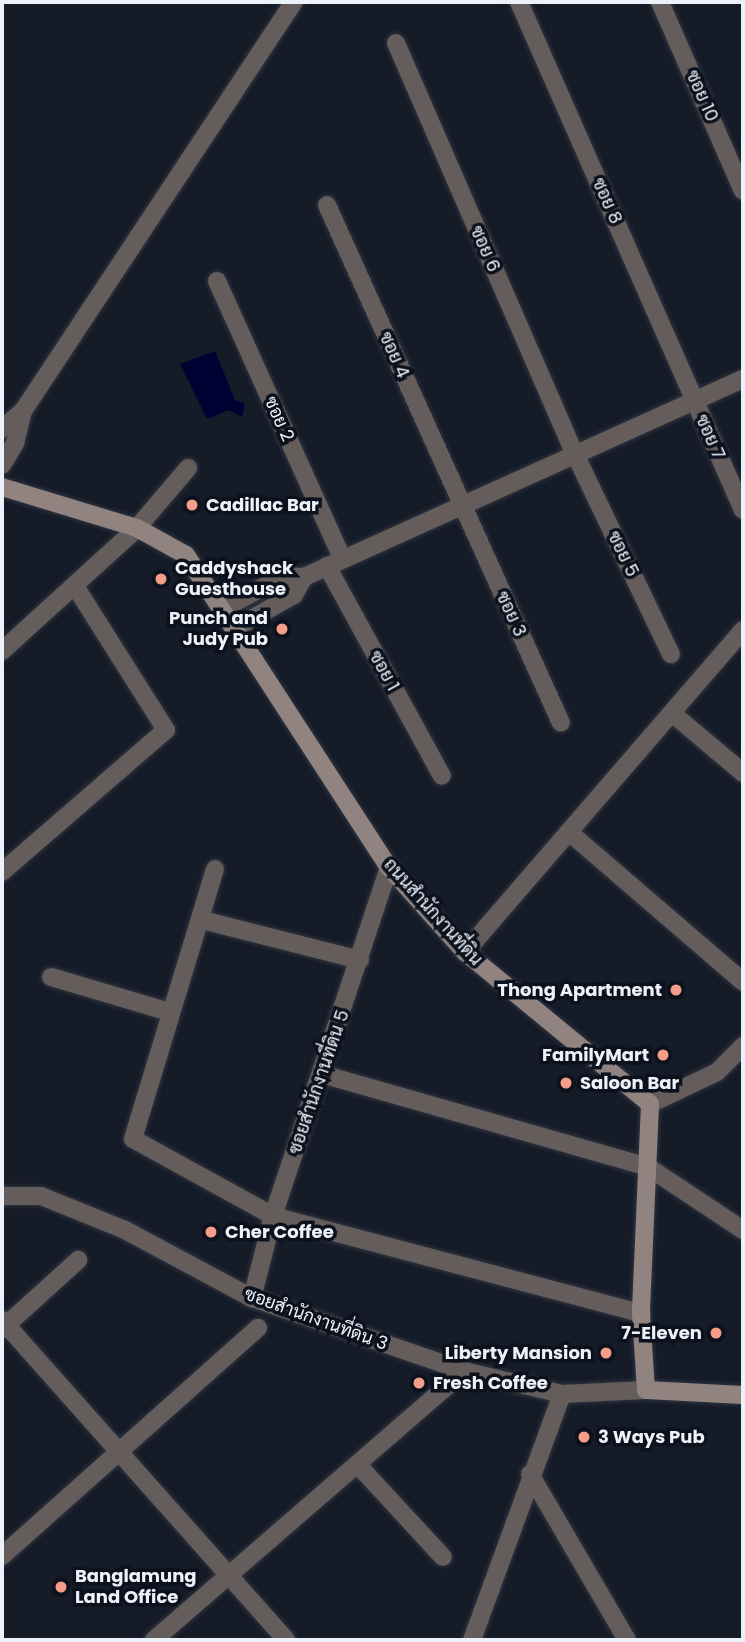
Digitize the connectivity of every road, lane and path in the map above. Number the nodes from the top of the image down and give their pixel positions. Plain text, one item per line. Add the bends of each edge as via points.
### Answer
1 (294, 2) edge
2 (519, 2) edge
3 (660, 2) edge
4 (396, 43) dead end
5 (743, 191) edge
6 (327, 205) dead end
7 (217, 281) dead end
8 (743, 379) edge
9 (694, 401) junction
10 (23, 411) junction
11 (2, 429) edge
12 (575, 454) junction
13 (2, 465) edge
14 (188, 468) dead end
15 (2, 487) edge
16 (460, 505) junction
17 (743, 510) edge
18 (137, 528) junction
19 (335, 562) junction
20 (304, 578) junction
21 (75, 586) junction
22 (224, 608) junction
23 (237, 627) junction
24 (743, 629) edge
25 (2, 651) edge
26 (671, 654) dead end
27 (673, 713) junction
28 (561, 723) dead end
29 (743, 773) edge
30 (442, 776) dead end
31 (570, 833) junction
32 (389, 867) junction
33 (215, 869) dead end
34 (2, 872) edge
35 (202, 920) junction
36 (465, 952) junction
37 (360, 960) junction
38 (51, 977) dead end
39 (743, 982) edge
40 (169, 1012) junction
41 (743, 1046) edge
42 (322, 1074) junction
43 (650, 1104) junction
44 (648, 1167) junction
45 (2, 1196) edge
46 (273, 1216) junction
47 (743, 1230) edge
48 (78, 1260) dead end
49 (252, 1298) junction
50 (641, 1313) junction
51 (3, 1325) edge
52 (258, 1328) dead end
53 (464, 1371) junction
54 (646, 1390) junction
55 (562, 1394) junction
56 (743, 1395) edge
57 (118, 1453) junction
58 (358, 1465) junction
59 (530, 1474) junction
60 (2, 1556) edge
61 (443, 1557) dead end
62 (229, 1574) junction
63 (155, 1640) edge
64 (286, 1640) edge
65 (472, 1640) edge
66 (627, 1640) edge

1 - 10 street
2 - 9 street, ซอย 8
3 - 5 street, ซอย 10
4 - 12 street, ซอย 6
6 - 16 street, ซอย 4
7 - 19 street, ซอย 2
8 - 9 street
9 - 12 street
9 - 17 street, ซอย 7
10 - 11 street
10 - 13 street via 15,443
12 - 16 street
12 - 26 street, ซอย 5
14 - 18 street
15 - 18 street, ถนนสำนักงานที่ดิน
16 - 19 street
16 - 28 street, ซอย 3
18 - 21 street
18 - 22 street, ถนนสำนักงานที่ดิน via 186,555
19 - 20 street
19 - 30 street, ซอย 1
20 - 22 street via 284,576
20 - 23 street via 294,595
21 - 25 street
21 - 34 street via 166,730
22 - 23 street, ถนนสำนักงานที่ดิน
23 - 32 street, ถนนสำนักงานที่ดิน
24 - 27 street
27 - 29 street
27 - 31 street
31 - 36 street
31 - 39 street
32 - 36 street, ถนนสำนักงานที่ดิน
32 - 37 street, ซอยสำนักงานที่ดิน 5
33 - 35 street
35 - 37 street
35 - 40 street
36 - 43 street, ถนนสำนักงานที่ดิน
37 - 42 street, ซอยสำนักงานที่ดิน 5
38 - 40 street
40 - 46 street via 133,1139
41 - 43 street via 717,1072
42 - 44 street
42 - 46 street, ซอยสำนักงานที่ดิน 5
43 - 44 street
44 - 47 street
44 - 50 street
45 - 49 street, ซอยสำนักงานที่ดิน 3 via 41,1196 113,1225
46 - 49 street, ซอยสำนักงานที่ดิน 5
46 - 50 street
48 - 51 street
49 - 53 street, ซอยสำนักงานที่ดิน 3
50 - 54 street
51 - 57 street
52 - 57 street
53 - 55 street, ซอยสำนักงานที่ดิน 3
53 - 58 street
54 - 55 street, ซอยสำนักงานที่ดิน 3
54 - 56 street
55 - 59 street
57 - 60 street
57 - 62 street
58 - 61 street
58 - 62 street
59 - 65 street
59 - 66 street
62 - 63 street
62 - 64 street

